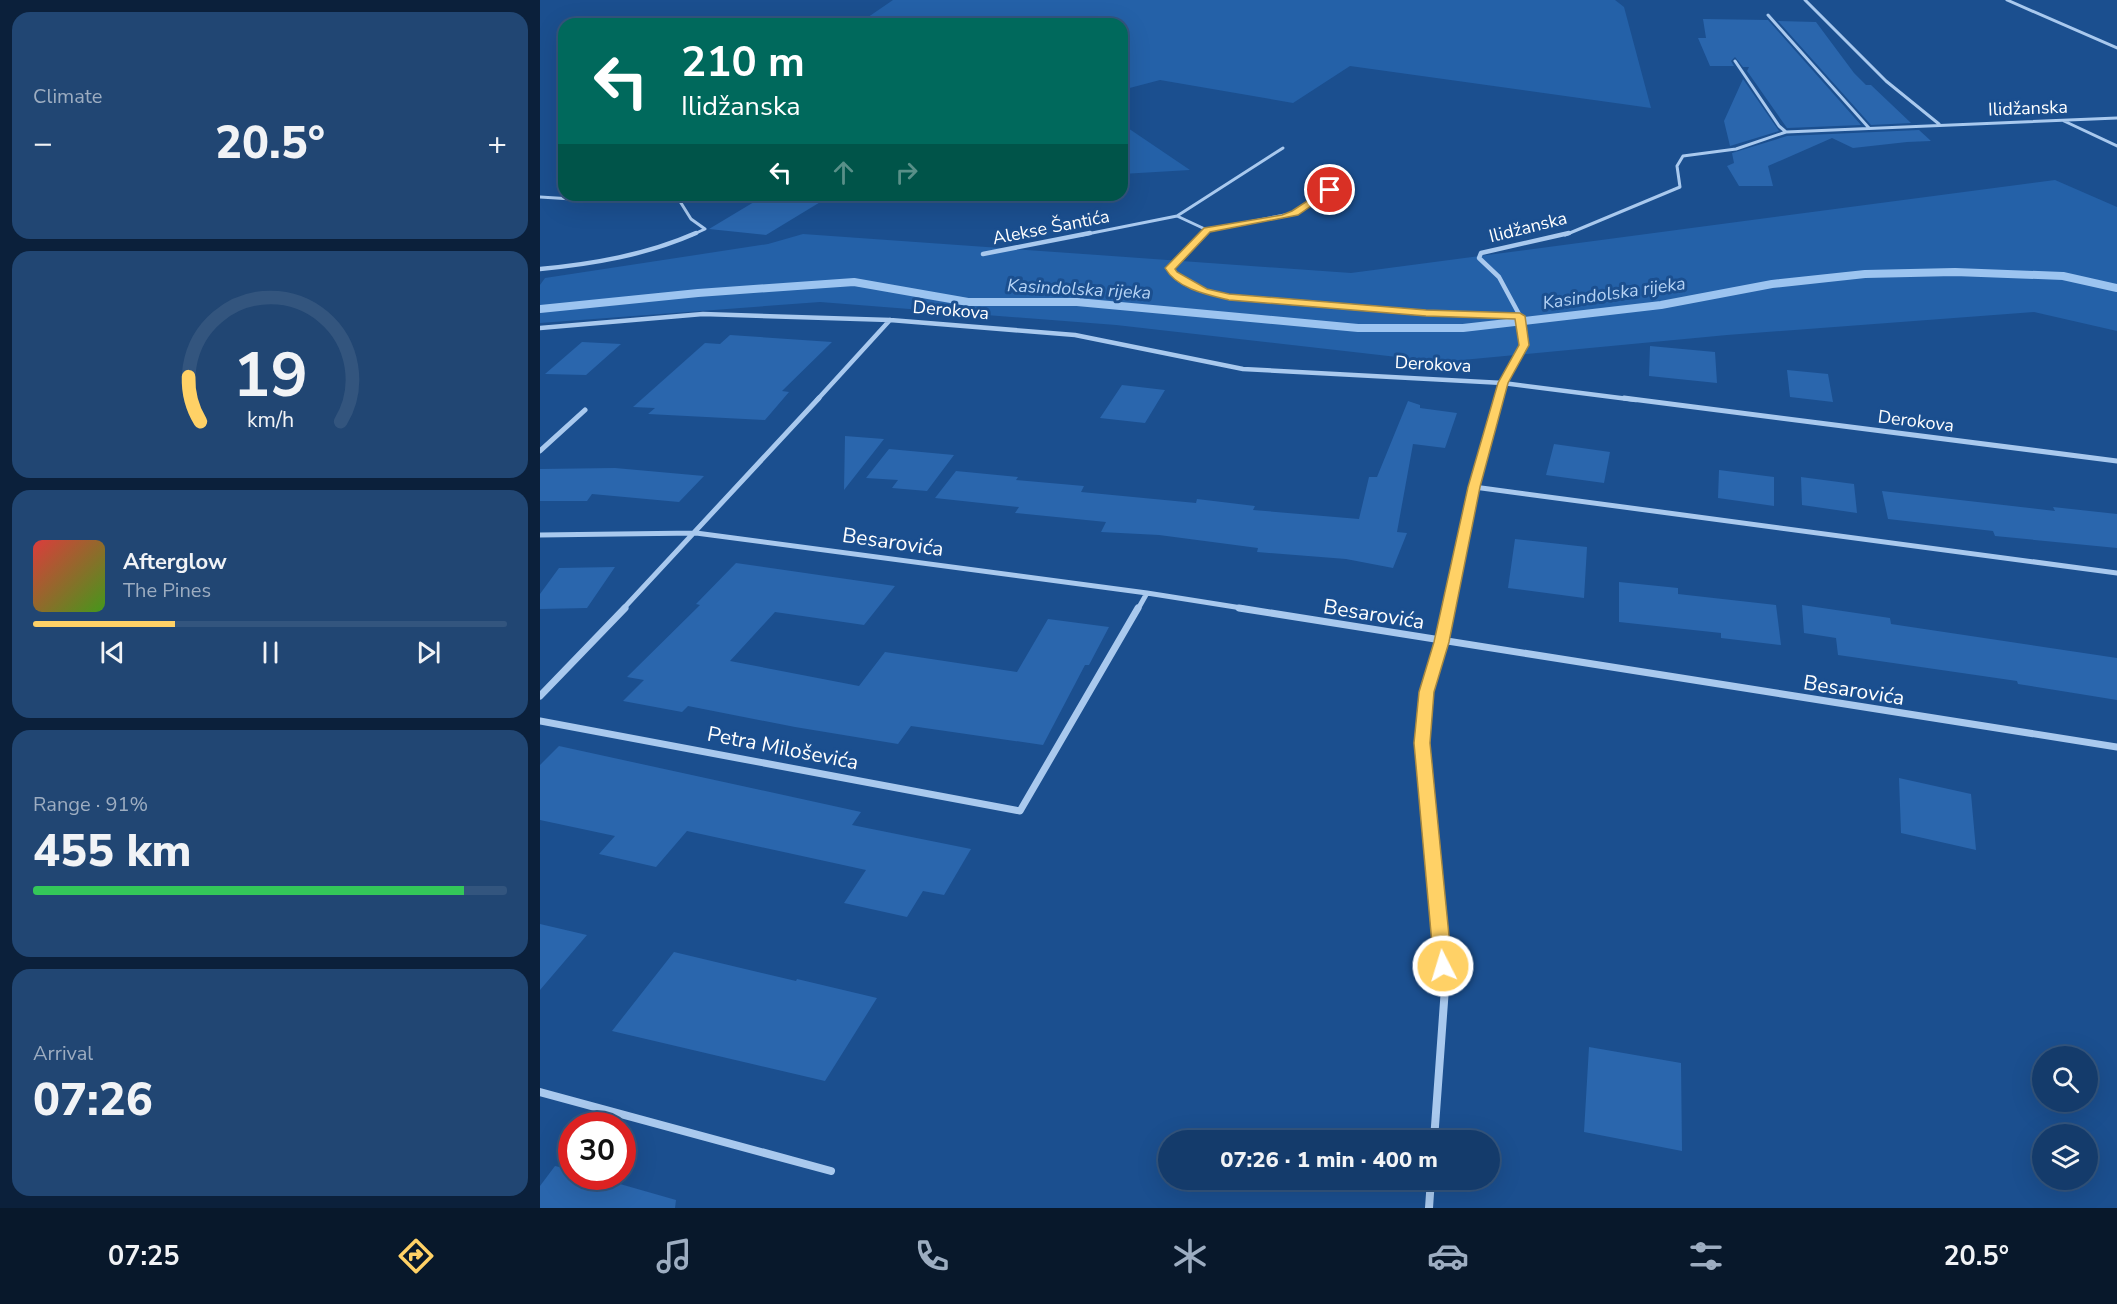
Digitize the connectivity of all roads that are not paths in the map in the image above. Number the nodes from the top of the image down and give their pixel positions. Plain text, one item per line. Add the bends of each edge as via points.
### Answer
1 (1805, 0) edge
2 (2007, 0) edge
3 (1768, 15) dead end
4 (2117, 48) edge
5 (1736, 61) dead end
6 (2117, 118) edge
7 (2064, 120) junction
8 (1939, 124) junction
9 (1869, 128) junction
10 (1786, 132) junction
11 (2117, 146) edge
12 (1283, 148) dead end
13 (1347, 178) dead end
14 (540, 197) edge
15 (558, 198) edge
16 (680, 201) edge
17 (1177, 216) junction
18 (1207, 230) junction
19 (983, 254) dead end
20 (540, 269) edge
21 (1520, 316) junction
22 (890, 320) junction
23 (540, 328) edge
24 (1503, 383) junction
25 (585, 410) dead end
26 (540, 451) edge
27 (2117, 462) edge
28 (1474, 487) junction
29 (696, 533) junction
30 (540, 535) edge
31 (2117, 573) edge
32 (1147, 593) junction
33 (1442, 642) junction
34 (540, 696) edge
35 (540, 721) edge
36 (2117, 747) edge
37 (540, 1092) edge
38 (1435, 1130) edge
39 (831, 1171) dead end
40 (1430, 1190) edge
41 (1429, 1208) edge

1 - 8 street
2 - 4 street
3 - 9 street
5 - 10 street
6 - 7 street, Ilidžanska
7 - 8 street, Ilidžanska
7 - 11 street
8 - 9 street, Ilidžanska
9 - 10 street, Ilidžanska
10 - 21 street, Ilidžanska via 1736,149 1683,156 1677,166 1680,187 1564,235 1481,253 1479,258 1499,277
12 - 17 street, Alekse Šantića
13 - 18 street via 1295,213
14 - 15 street
16 - 20 street via 691,219 705,229 678,242 634,254
17 - 18 street
17 - 19 street, Alekse Šantića
18 - 21 street via 1170,268 1173,274 1204,291 1302,304
21 - 24 street via 1524,345
22 - 23 street, Derokova via 703,314
22 - 24 street, Derokova via 1075,335 1243,369
22 - 29 street, Derokova
24 - 27 street, Derokova
24 - 28 street
25 - 26 street
28 - 31 street
28 - 33 street
29 - 30 street, Besarovića
29 - 32 street, Besarovića
29 - 34 street
32 - 33 street, Besarovića
32 - 35 street, Petra Miloševića via 1020,811
33 - 36 street, Besarovića
33 - 38 street via 1426,692 1422,743 1445,988
37 - 39 street
40 - 41 street

